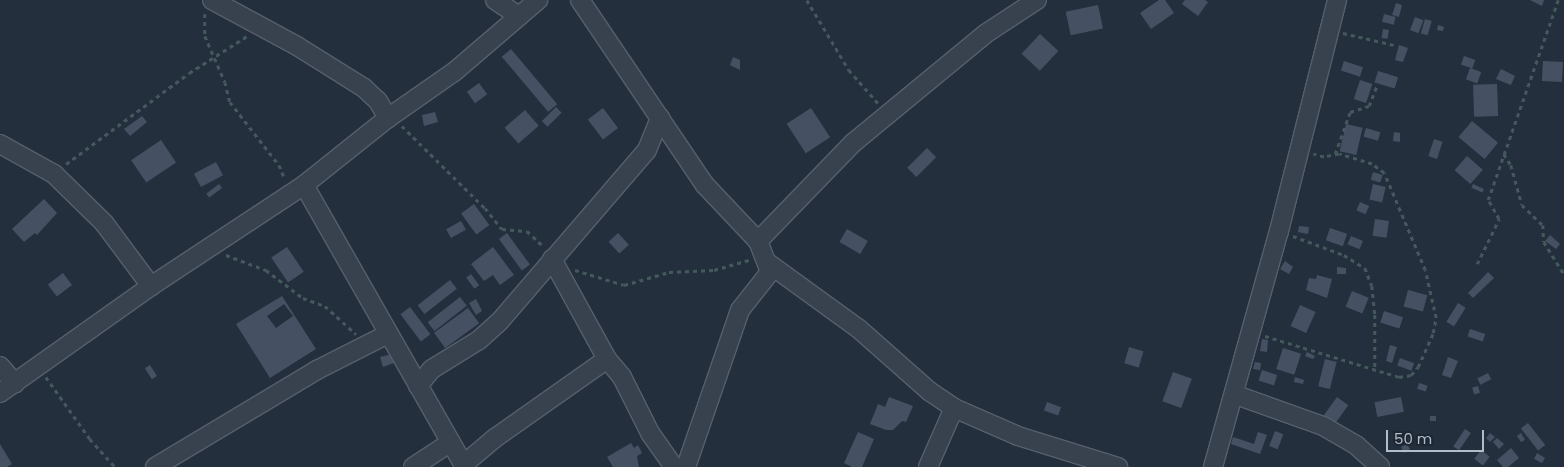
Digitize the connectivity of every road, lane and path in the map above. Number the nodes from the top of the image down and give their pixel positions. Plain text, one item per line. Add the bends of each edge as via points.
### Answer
1 (495, 0) edge
2 (538, 0) edge
3 (580, 0) edge
4 (807, 0) edge
5 (813, 0) edge
6 (1037, 0) edge
7 (1558, 0) edge
8 (208, 6) edge
9 (811, 7) junction
10 (1335, 8) edge
11 (520, 16) junction
12 (262, 30) junction
13 (1394, 45) dead end
14 (212, 58) junction
15 (1377, 85) dead end
16 (888, 113) junction
17 (395, 114) junction
18 (660, 118) junction
19 (0, 144) edge
20 (1299, 150) junction
21 (1335, 154) junction
22 (1504, 154) junction
23 (54, 174) junction
24 (299, 188) junction
25 (1280, 231) junction
26 (210, 250) junction
27 (764, 253) junction
28 (1477, 264) dead end
29 (555, 265) junction
30 (1564, 274) edge
31 (151, 286) junction
32 (1251, 332) junction
33 (381, 337) junction
34 (607, 359) junction
35 (0, 366) edge
36 (38, 367) junction
37 (1375, 371) junction
38 (418, 386) junction
39 (7, 388) edge
40 (1236, 395) junction
41 (954, 408) junction
42 (451, 442) junction
43 (464, 466) edge
44 (115, 467) edge
45 (155, 467) edge
46 (413, 467) edge
47 (674, 467) edge
48 (686, 467) edge
49 (928, 467) edge
50 (1118, 467) edge
51 (1213, 467) edge
52 (1380, 467) edge

1 - 11 street
2 - 11 street
3 - 18 street
4 - 9 path
5 - 9 path
6 - 16 street via 985,34
7 - 22 path
8 - 12 street
8 - 14 path via 205,36
9 - 16 path via 849,70
10 - 13 path via 1339,28 1348,36
10 - 20 street
11 - 17 street via 454,72
12 - 14 path
12 - 17 street via 297,46 364,88
14 - 23 path via 126,118
14 - 24 path via 224,78 234,109
15 - 21 path via 1369,106 1350,112
16 - 27 street via 846,150
17 - 24 street
17 - 29 path via 406,132 485,208 496,223 510,231 527,231 535,236
18 - 27 street via 705,185
18 - 29 street via 647,150
19 - 23 street
20 - 21 path via 1324,157
20 - 25 street
21 - 37 path via 1372,164 1384,173 1422,262 1434,312 1433,333 1411,375 1399,377
22 - 28 path via 1488,202 1499,219
22 - 30 path via 1511,165 1522,205 1543,225 1544,242
23 - 31 street via 104,223
24 - 26 street
24 - 33 street
25 - 32 street
25 - 37 path via 1344,255 1365,268 1372,286 1375,315
26 - 31 street
26 - 33 path via 266,270 303,298 325,306 352,332
27 - 29 path via 714,270 669,272 624,285 585,271
27 - 41 street via 859,329 929,391
27 - 48 street via 770,272 764,284 740,310
29 - 34 street
29 - 38 street via 479,340 432,369
31 - 36 street
32 - 37 path
32 - 40 street
33 - 38 street
33 - 45 street via 317,370
34 - 43 street via 495,438
34 - 47 street via 617,370 650,433
35 - 39 street
36 - 39 street
36 - 44 path
38 - 42 street
40 - 51 street
40 - 52 street via 1323,426 1357,446
41 - 49 street
41 - 50 street via 1018,436
42 - 43 street
42 - 46 street

